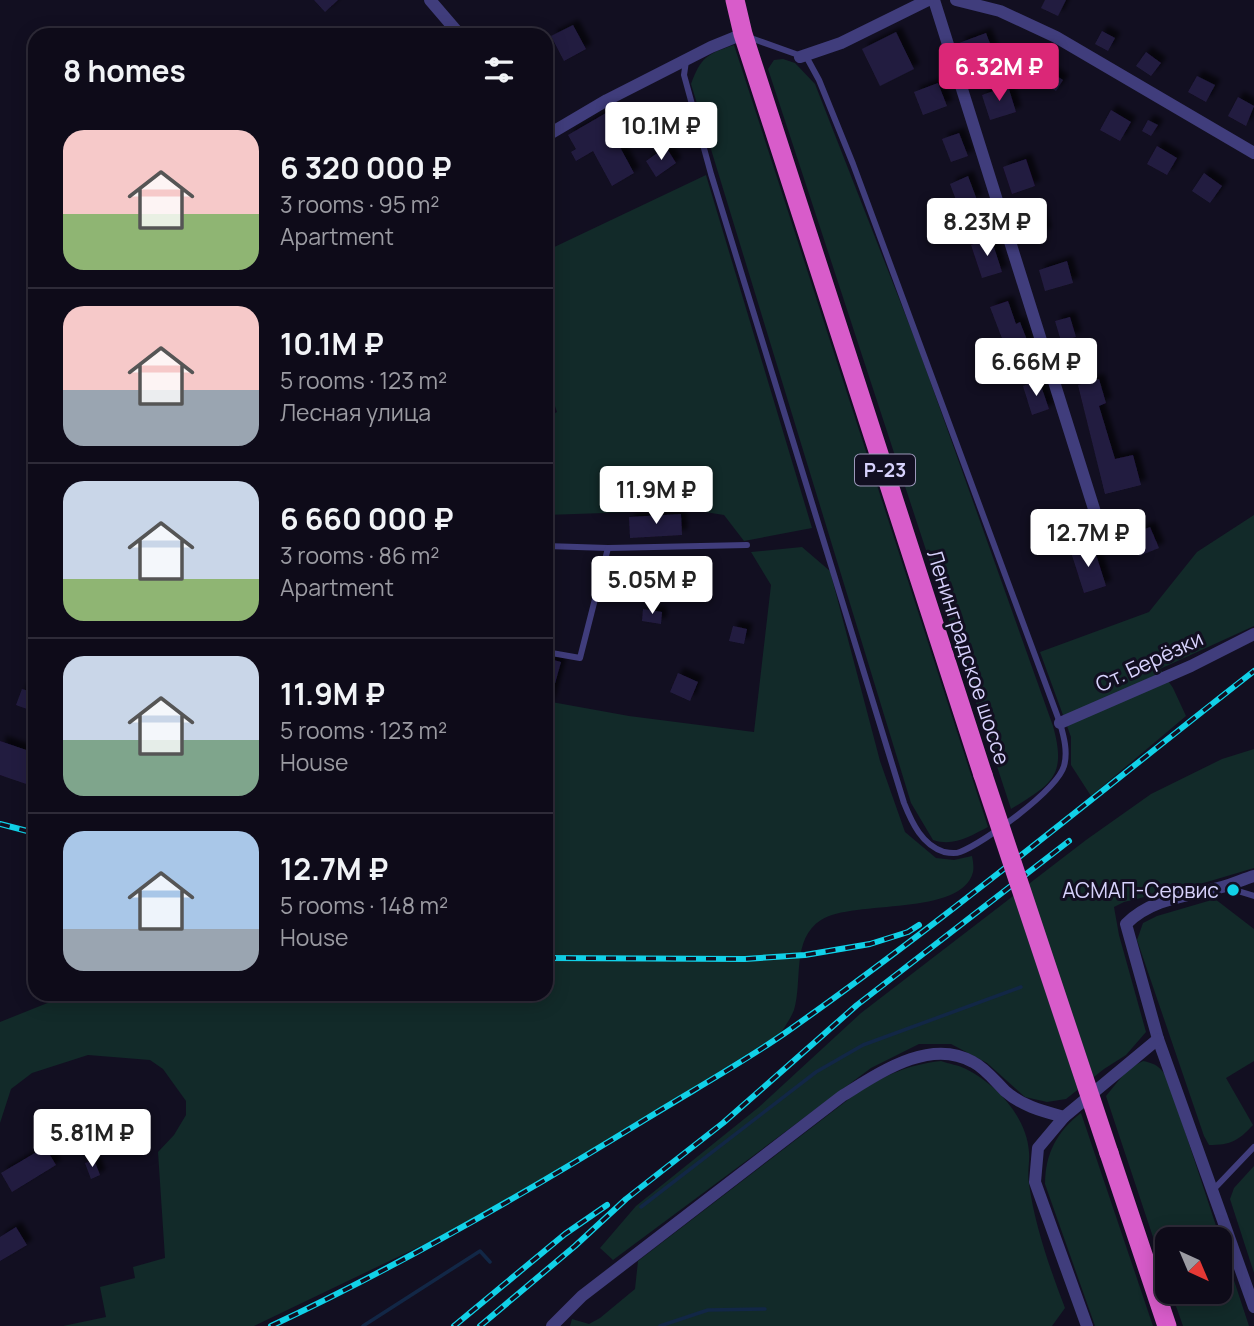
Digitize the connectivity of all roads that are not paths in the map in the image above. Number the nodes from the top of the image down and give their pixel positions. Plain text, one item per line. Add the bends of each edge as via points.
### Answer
1 (430, 0) edge
2 (736, 0) edge
3 (928, 0) edge
4 (934, 0) edge
5 (956, 0) edge
6 (454, 28) edge
7 (743, 34) junction
8 (800, 57) junction
9 (686, 61) junction
10 (553, 130) edge
11 (1254, 153) edge
12 (1100, 527) dead end
13 (747, 545) dead end
14 (553, 546) edge
15 (608, 548) junction
16 (1254, 634) edge
17 (553, 653) edge
18 (1060, 723) junction
19 (1254, 876) edge
20 (1223, 887) junction
21 (1254, 896) edge
22 (1158, 1039) junction
23 (1064, 1117) junction
24 (1254, 1147) edge
25 (1213, 1190) junction
26 (1254, 1307) edge
27 (552, 1326) edge
28 (1087, 1326) edge
29 (1167, 1326) edge

1 - 6 street
2 - 7 highway, Ленинградское шоссе / Р-23
3 - 8 street via 841,43
4 - 12 street
5 - 11 street via 1000,11 1056,37
7 - 8 lane
7 - 9 street
7 - 29 highway, Ленинградское шоссе / Р-23, bridge
8 - 18 lane via 807,58 819,80 853,164
9 - 10 street
9 - 18 lane via 684,75 711,174 901,794 921,836 943,852 957,854 988,837 1036,799 1057,780 1064,766
13 - 15 lane
14 - 15 lane
15 - 17 lane via 580,658
16 - 18 street, Ст. Берёзки
19 - 20 street
20 - 21 lane
20 - 22 street via 1181,895 1139,912 1126,924
22 - 23 street
22 - 25 street
23 - 27 street via 1030,1108 973,1062 954,1055 930,1054 907,1061 842,1096 583,1296
23 - 28 street via 1038,1149 1035,1182
24 - 25 lane
25 - 26 street

